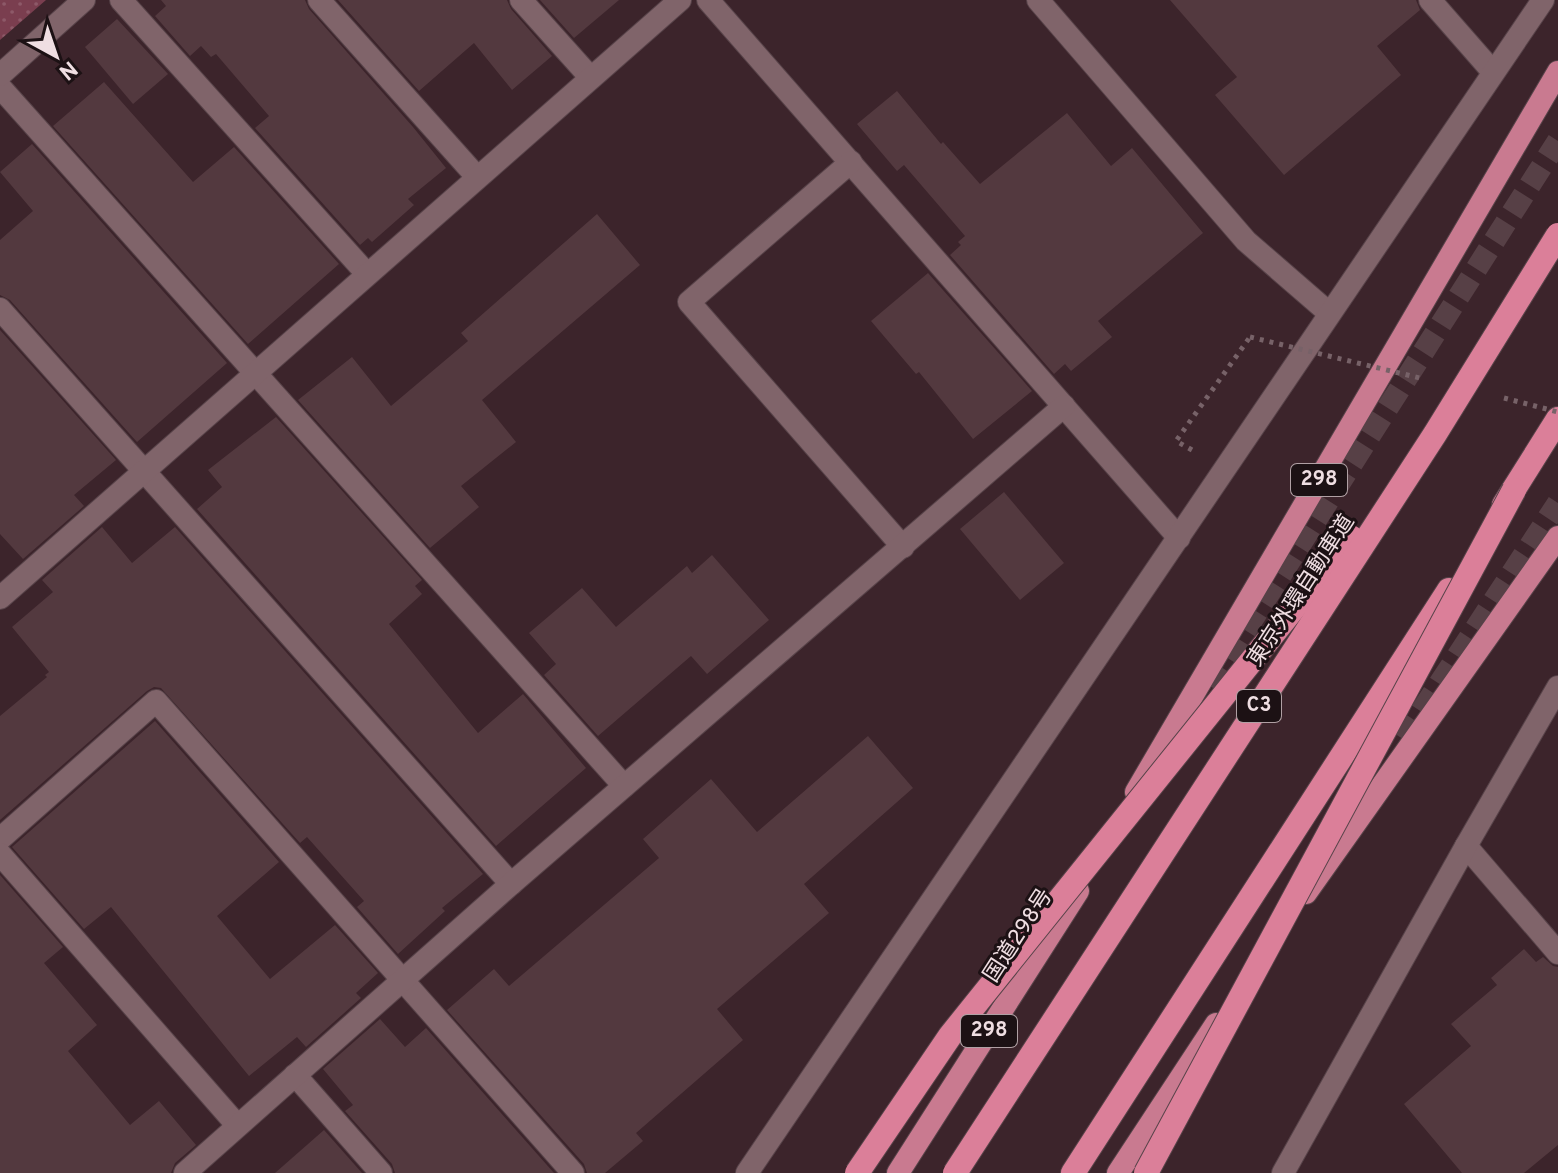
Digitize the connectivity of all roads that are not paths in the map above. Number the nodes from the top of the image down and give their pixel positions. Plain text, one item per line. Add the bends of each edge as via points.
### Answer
1 (84, 0) edge
2 (121, 0) edge
3 (319, 0) edge
4 (521, 0) edge
5 (680, 0) edge
6 (708, 0) edge
7 (1038, 0) edge
8 (1430, 0) edge
9 (1543, 0) edge
10 (1493, 72) junction
11 (1558, 72) edge
12 (0, 75) edge
13 (590, 77) junction
14 (0, 87) edge
15 (851, 162) junction
16 (477, 177) junction
17 (1558, 235) edge
18 (367, 274) junction
19 (0, 309) edge
20 (1329, 313) junction
21 (256, 372) junction
22 (1064, 406) junction
23 (1558, 419) edge
24 (1435, 434) junction
25 (146, 470) junction
26 (1514, 490) junction
27 (1558, 537) edge
28 (1179, 538) junction
29 (903, 547) junction
30 (3, 590) edge
31 (1558, 687) edge
32 (624, 786) junction
33 (0, 839) edge
34 (1466, 846) junction
35 (0, 854) edge
36 (511, 884) junction
37 (1558, 953) edge
38 (402, 980) junction
39 (295, 1075) junction
40 (237, 1125) junction
41 (185, 1173) edge
42 (381, 1173) edge
43 (573, 1173) edge
44 (747, 1173) edge
45 (857, 1173) edge
46 (898, 1173) edge
47 (955, 1173) edge
48 (1073, 1173) edge
49 (1118, 1173) edge
50 (1146, 1173) edge
51 (1283, 1173) edge

1 - 12 street
2 - 18 street
3 - 16 street
4 - 13 street
5 - 13 street
6 - 15 street
7 - 20 street via 1246,241
8 - 10 street
9 - 10 street
10 - 20 street
11 - 46 highway, 国道298号 / 298 via 1080,889
13 - 16 street
14 - 21 street
15 - 22 street
15 - 29 street via 689,302
16 - 18 street
17 - 24 highway, 東京外環自動車道 / C3, bridge
18 - 21 street
19 - 25 street
20 - 28 street
21 - 25 street
21 - 32 street
22 - 28 street
22 - 29 street
23 - 26 highway
24 - 45 highway, bridge via 950,1036
24 - 47 highway, 東京外環自動車道 / C3, bridge
25 - 30 street
25 - 36 street
26 - 48 highway, bridge
26 - 50 highway, bridge
27 - 49 highway via 1234,996
28 - 44 street
29 - 32 street
31 - 34 street
32 - 36 street
33 - 38 street via 156,701
34 - 37 street
34 - 51 street
35 - 40 street
36 - 38 street
38 - 39 street
38 - 43 street
39 - 40 street
39 - 42 street
40 - 41 street

